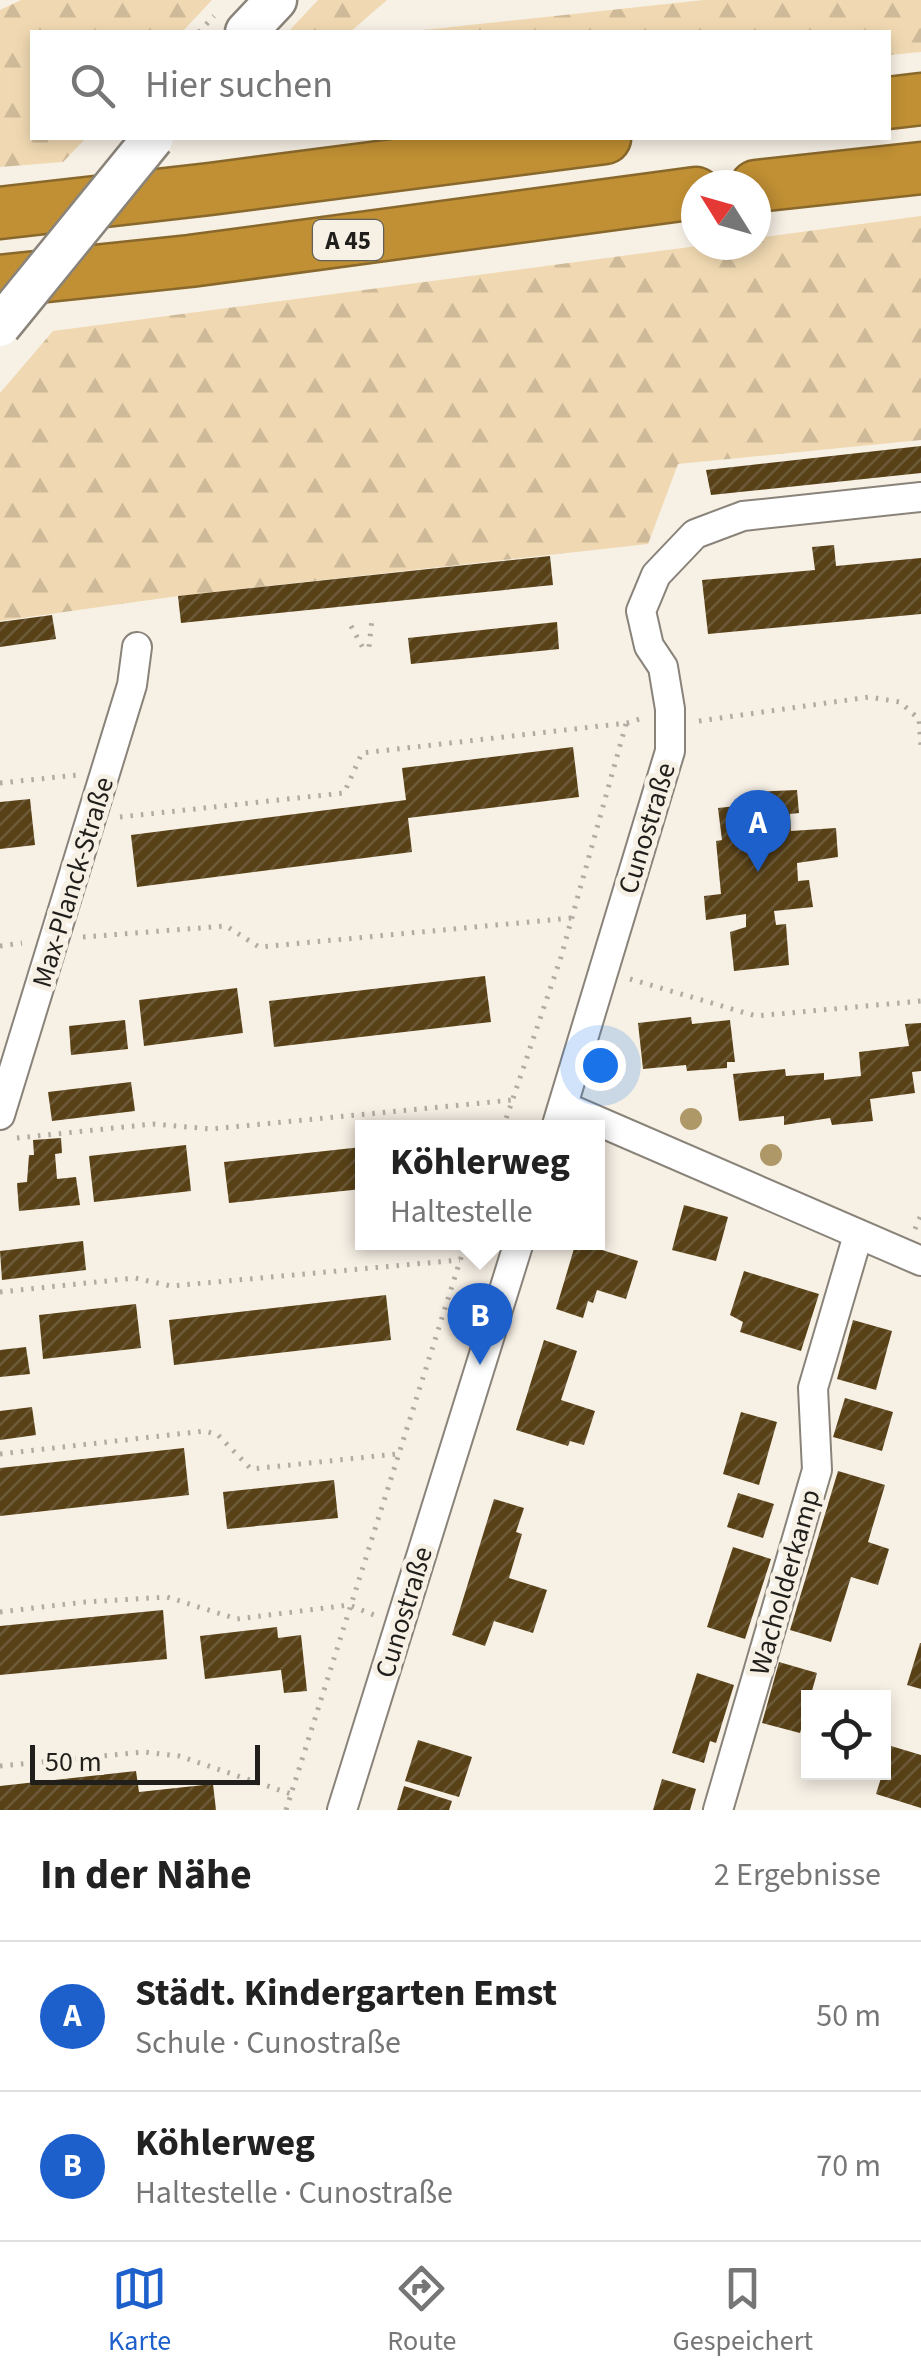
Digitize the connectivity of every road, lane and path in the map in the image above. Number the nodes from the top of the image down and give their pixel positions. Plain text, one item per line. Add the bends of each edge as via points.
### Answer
1 (276, 0) edge
2 (248, 30) edge
3 (921, 100) edge
4 (891, 103) edge
5 (151, 140) edge
6 (590, 140) edge
7 (921, 168) edge
8 (771, 184) edge
9 (681, 195) edge
10 (0, 212) edge
11 (0, 281) edge
12 (0, 326) edge
13 (921, 497) edge
14 (372, 619) dead end
15 (350, 626) dead end
16 (136, 647) dead end
17 (671, 717) junction
18 (627, 723) junction
19 (921, 746) edge
20 (107, 772) junction
21 (0, 783) edge
22 (92, 820) junction
23 (572, 918) junction
24 (54, 940) junction
25 (561, 957) junction
26 (602, 970) junction
27 (921, 1000) edge
28 (512, 1100) junction
29 (560, 1117) edge
30 (506, 1120) edge
31 (3, 1127) edge
32 (605, 1135) edge
33 (858, 1235) junction
34 (463, 1250) edge
35 (516, 1250) edge
36 (460, 1260) junction
37 (921, 1261) edge
38 (0, 1292) edge
39 (0, 1454) edge
40 (397, 1454) junction
41 (350, 1605) junction
42 (0, 1612) edge
43 (399, 1626) junction
44 (0, 1766) edge
45 (292, 1794) junction
46 (286, 1810) edge
47 (342, 1810) edge
48 (718, 1810) edge

1 - 2 main road
3 - 4 highway
5 - 12 main road, bridge
6 - 10 highway
7 - 8 highway
9 - 11 highway, A 45
13 - 17 street, Cunostraße via 743,516 695,534 656,575 640,611 649,646 664,667
14 - 15 path via 369,647 363,648
16 - 20 street, Max-Planck-Straße
17 - 18 path
17 - 19 path via 869,697 900,702 919,718
17 - 26 street, Cunostraße via 670,751
18 - 22 path via 362,753 344,793
18 - 23 path
20 - 21 path
20 - 22 street, Max-Planck-Straße
22 - 24 street, Max-Planck-Straße
23 - 24 path via 259,947 226,926
23 - 25 path
24 - 31 street, Max-Planck-Straße
25 - 26 path
25 - 28 path
26 - 27 path via 756,1016
26 - 29 street, Cunostraße
28 - 30 path
28 - 31 path via 211,1129
32 - 33 street
33 - 37 street
33 - 48 street, Wacholderkamp via 812,1388 817,1470
34 - 36 path
35 - 43 street, Cunostraße
36 - 38 path via 171,1286 135,1278
36 - 40 path
39 - 40 path via 206,1431 218,1434 251,1469
40 - 41 path
41 - 42 path via 237,1619 167,1597
41 - 43 path
41 - 45 path
43 - 47 street, Cunostraße
44 - 45 path via 144,1752 179,1756
45 - 46 path

